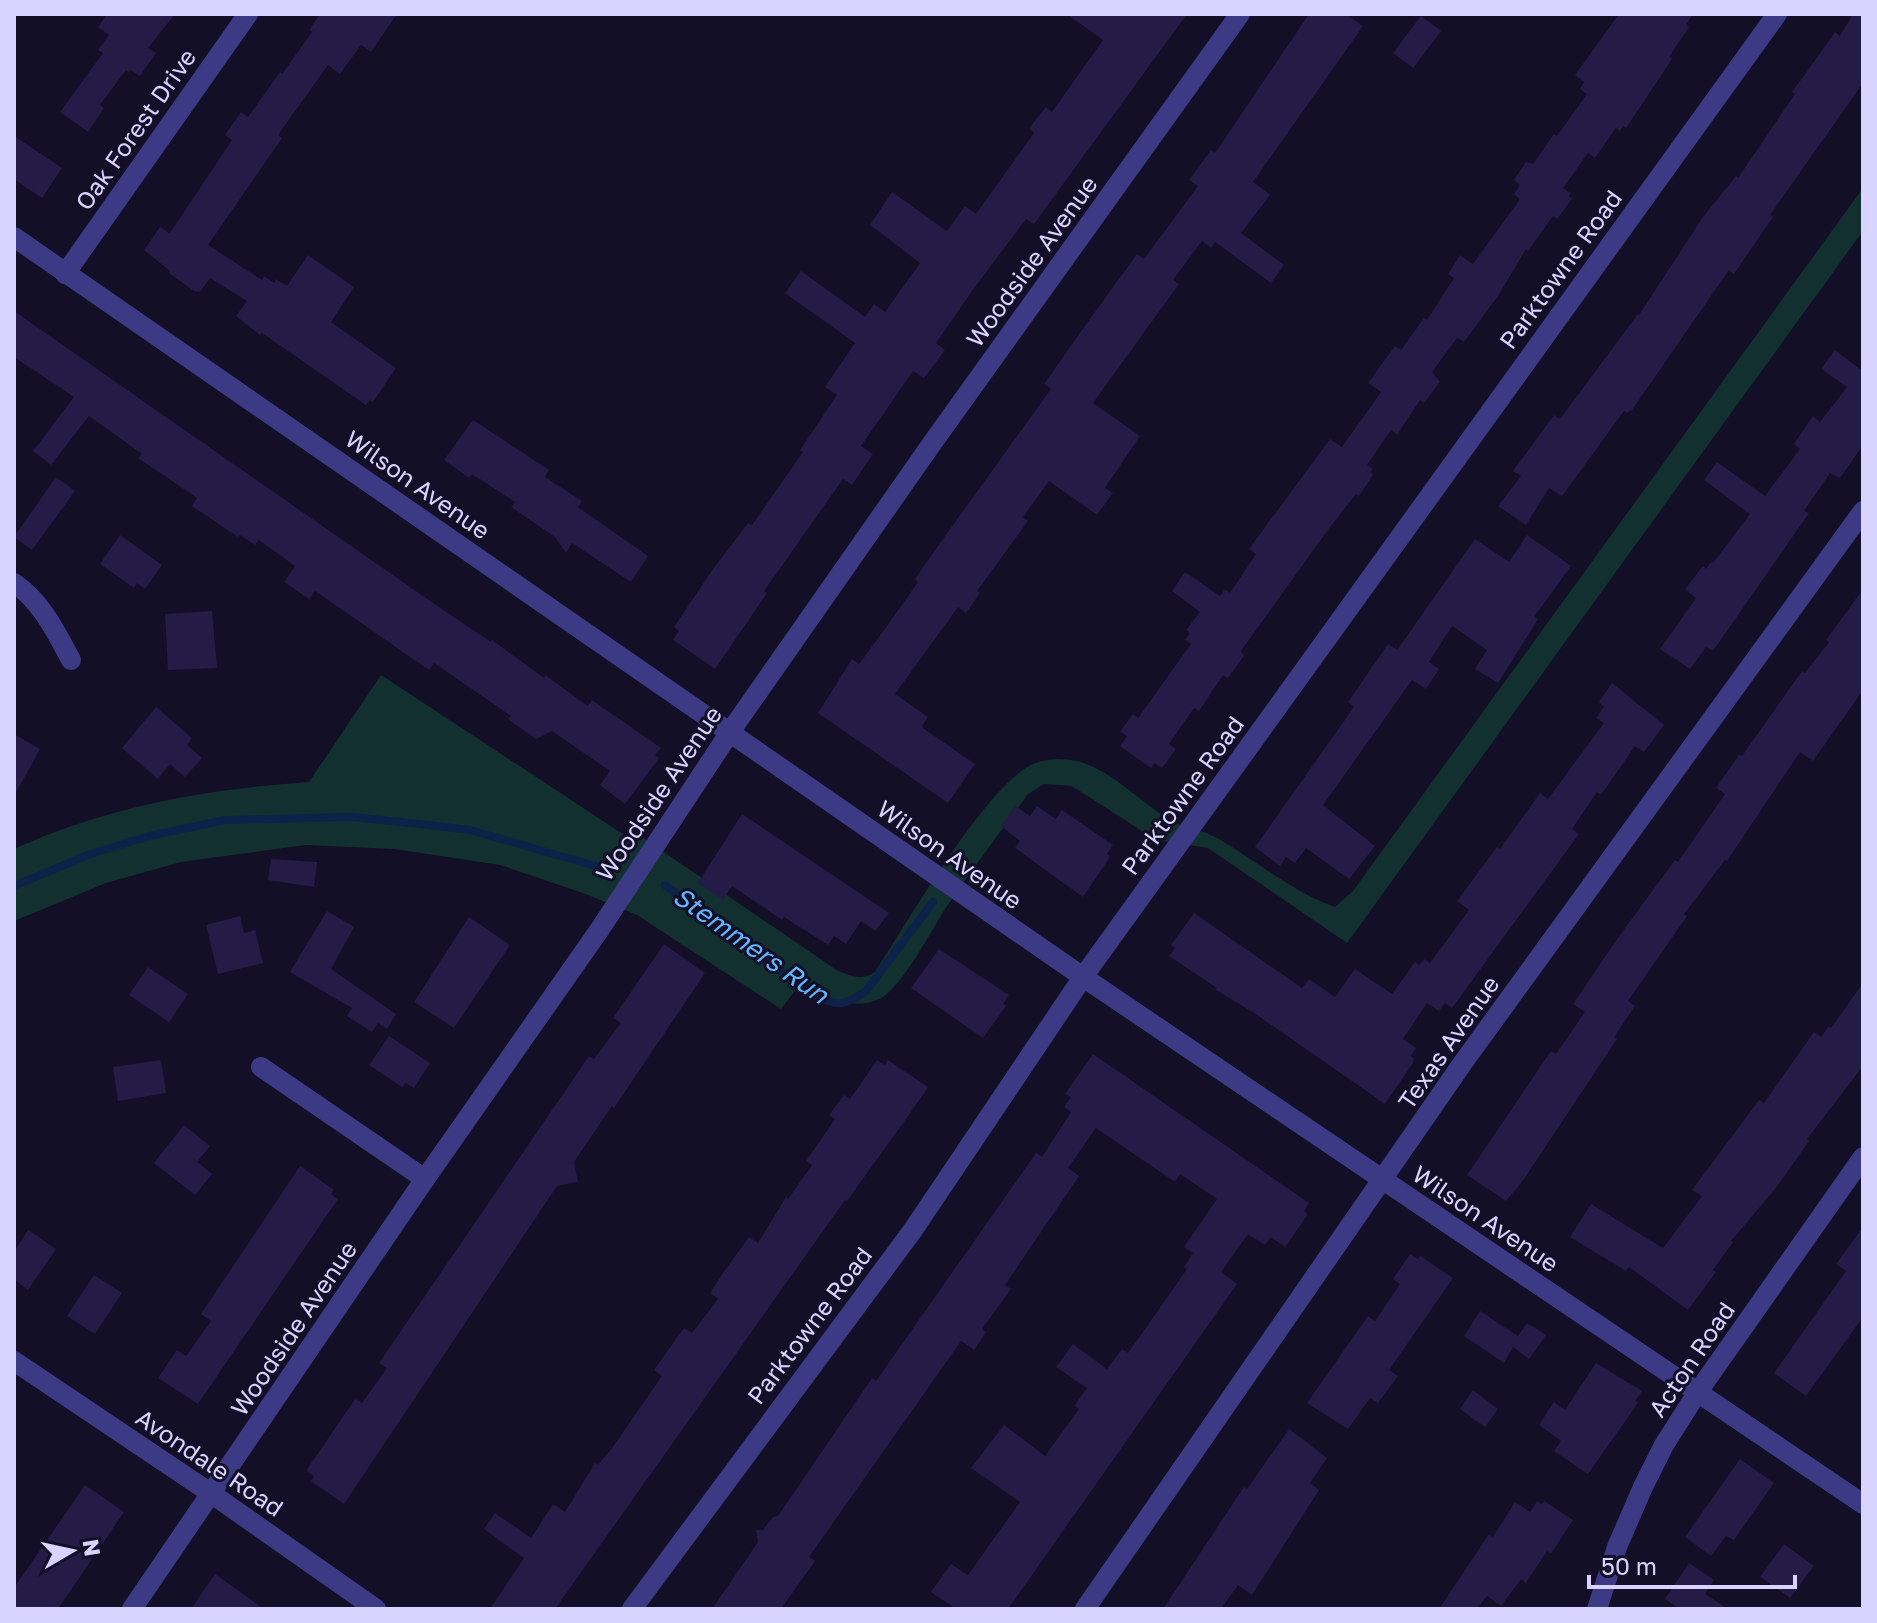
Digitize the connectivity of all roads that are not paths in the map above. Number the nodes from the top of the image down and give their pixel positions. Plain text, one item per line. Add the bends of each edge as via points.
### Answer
1 (248, 14) edge
2 (1240, 14) edge
3 (1777, 14) edge
4 (14, 237) edge
5 (65, 274) junction
6 (1863, 511) edge
7 (14, 583) edge
8 (71, 660) dead end
9 (730, 732) junction
10 (1083, 977) junction
11 (261, 1067) dead end
12 (1863, 1157) edge
13 (425, 1179) junction
14 (1384, 1181) junction
15 (14, 1361) edge
16 (1697, 1393) junction
17 (212, 1494) junction
18 (1863, 1504) edge
19 (132, 1609) edge
20 (376, 1609) edge
21 (632, 1609) edge
22 (1085, 1609) edge
23 (1597, 1609) edge

1 - 5 street, Oak Forest Drive
2 - 9 street, Woodside Avenue
3 - 10 street, Parktowne Road
4 - 5 street, Wilson Avenue
5 - 9 street, Wilson Avenue
6 - 14 street, Texas Avenue via 1462,1064
7 - 8 street via 51,623
9 - 10 street, Wilson Avenue
9 - 13 street, Woodside Avenue
10 - 14 street, Wilson Avenue
10 - 21 street, Parktowne Road via 913,1230
11 - 13 street
12 - 16 street, Acton Road
13 - 17 street, Woodside Avenue
14 - 16 street, Wilson Avenue
14 - 22 street, Texas Avenue
15 - 17 street, Avondale Road
16 - 18 street, Wilson Avenue
16 - 23 street, Acton Road via 1643,1487
17 - 19 street, Woodside Avenue
17 - 20 street, Avondale Road

